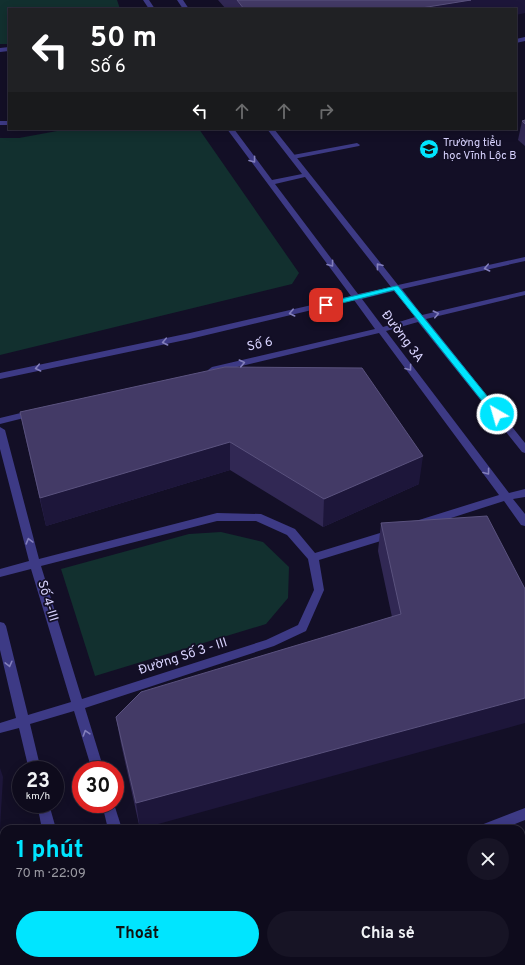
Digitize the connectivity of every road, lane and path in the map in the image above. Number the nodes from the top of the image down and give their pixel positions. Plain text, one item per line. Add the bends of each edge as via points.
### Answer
1 (231, 130) edge
2 (271, 130) edge
3 (356, 145) dead end
4 (292, 157) junction
5 (306, 175) junction
6 (270, 183) junction
7 (525, 260) edge
8 (396, 288) junction
9 (525, 293) edge
10 (357, 298) junction
11 (421, 318) junction
12 (381, 330) junction
13 (202, 373) edge
14 (0, 376) edge
15 (39, 411) edge
16 (0, 421) edge
17 (0, 430) edge
18 (525, 450) edge
19 (525, 493) edge
20 (506, 497) junction
21 (525, 522) edge
22 (313, 558) junction
23 (35, 564) junction
24 (0, 573) edge
25 (0, 626) edge
26 (78, 705) junction
27 (23, 721) junction
28 (0, 728) edge
29 (33, 761) edge
30 (95, 761) edge
31 (45, 813) edge
32 (111, 813) edge
33 (525, 814) edge
34 (48, 825) edge
35 (115, 825) edge
36 (496, 825) edge

1 -> 6 street, Đường 3A
2 - 4 street, Đường 3A
3 - 4 street
4 - 5 street, Đường 3A
5 - 6 street
8 -> 5 street, Đường 3A
6 -> 10 street, Đường 3A
7 -> 8 street, Số 6
8 - 10 street, Số 6
8 - 11 street, Đường 3A
11 -> 9 street, Số 6
10 - 12 street, Đường 3A
10 -> 14 street, Số 6
11 - 12 street, Số 6
11 - 18 street, Đường 3A
13 -> 12 street, Số 6
12 -> 20 street, Đường 3A
15 - 16 street
23 -> 17 street, Số 4-III
19 - 20 street
20 - 21 street, Đường 3A
20 - 22 street
22 - 23 street, Đường Số 3 - III via 291,532 256,517 217,517
22 - 26 street, Đường Số 3 - III via 319,590 302,628 270,643
23 - 24 street, Đường Số 3 - III
23 - 26 street, Số 4-III
25 -> 27 street
26 - 27 street, Đường Số 3 - III
30 -> 26 street, Số 4-III
27 - 28 street, Đường Số 3 - III
27 - 29 street
31 - 34 street
32 - 35 street
33 - 36 street

